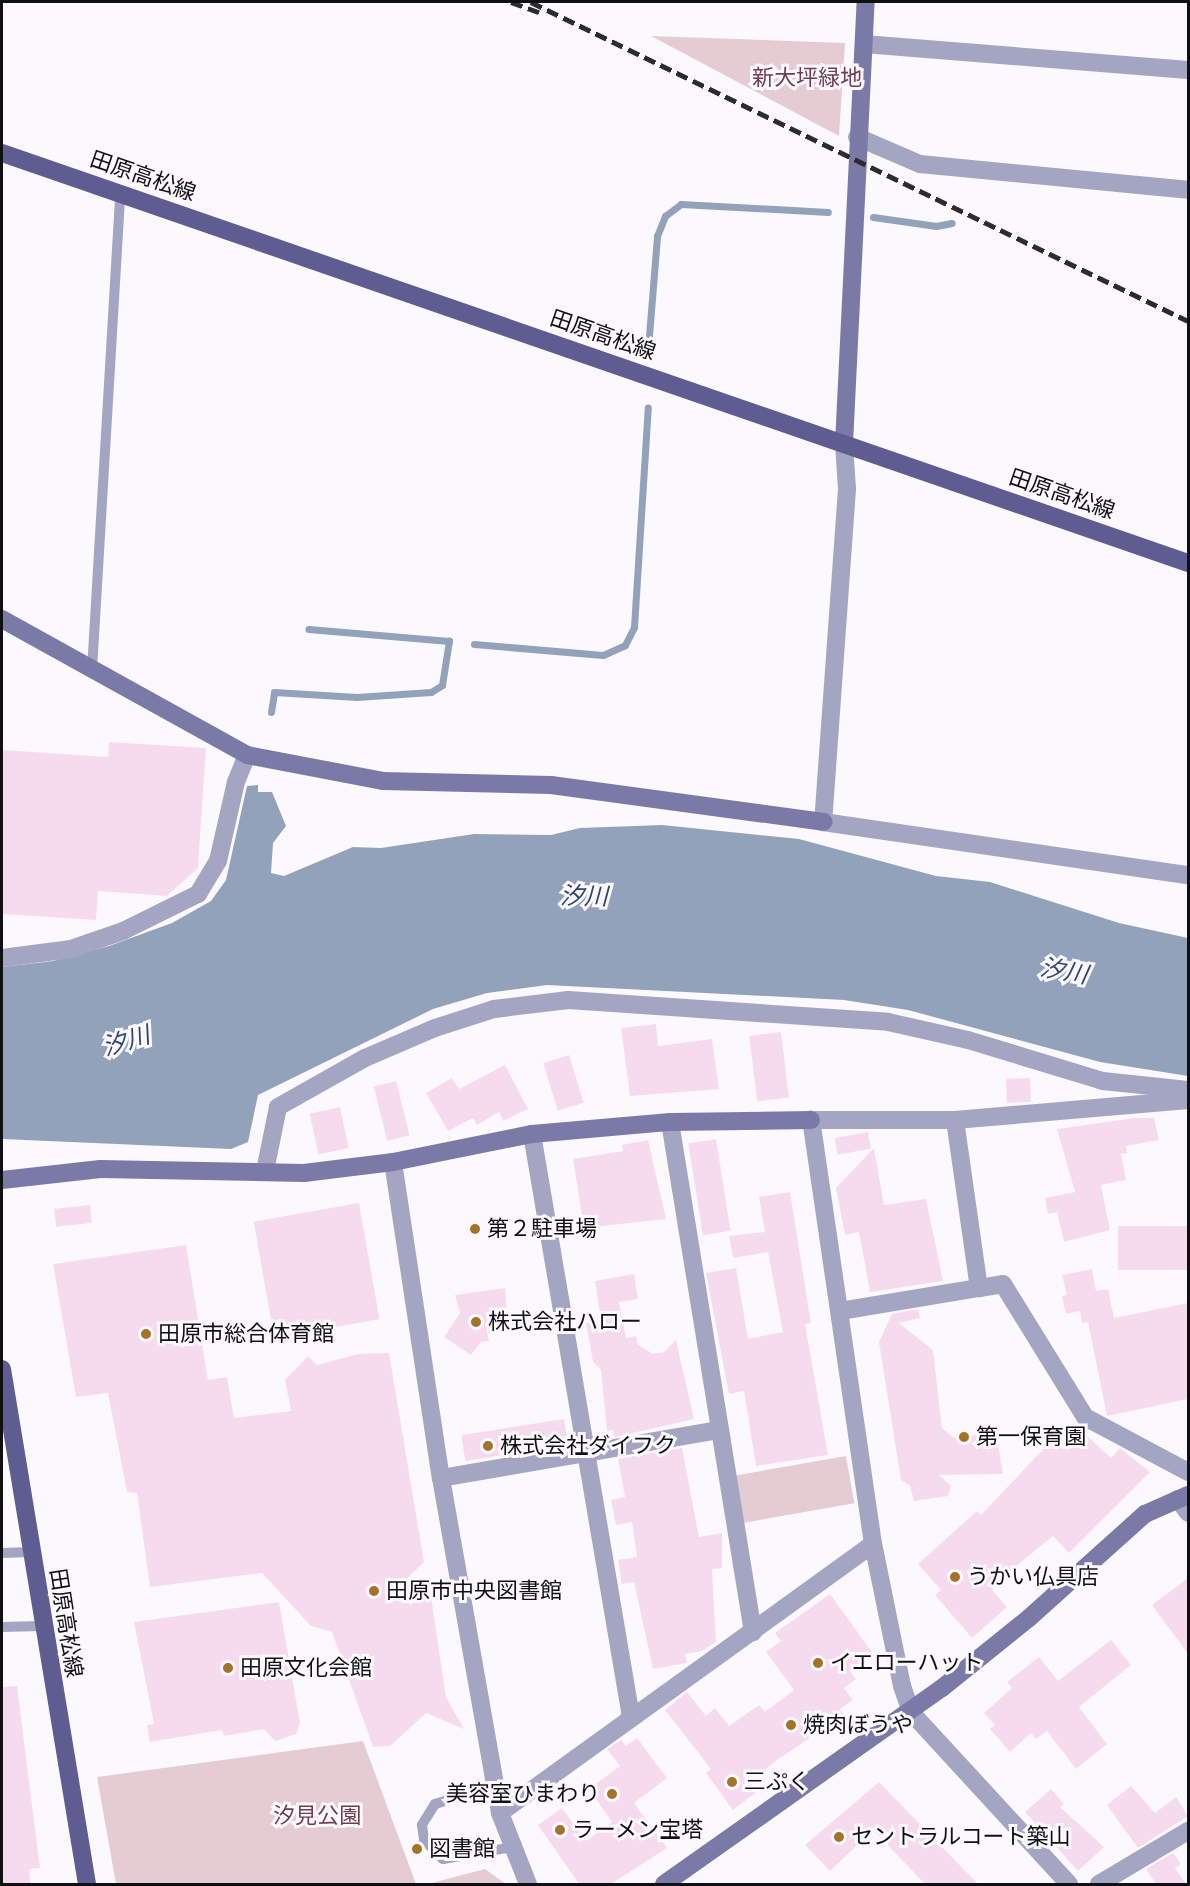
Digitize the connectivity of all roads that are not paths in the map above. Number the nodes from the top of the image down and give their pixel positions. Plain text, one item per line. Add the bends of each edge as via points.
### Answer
1 (866, 2) edge
2 (864, 44) junction
3 (1188, 70) edge
4 (857, 137) junction
5 (2, 153) edge
6 (1188, 190) edge
7 (120, 194) junction
8 (844, 444) junction
9 (1188, 563) edge
10 (2, 619) edge
11 (92, 670) junction
12 (247, 755) junction
13 (823, 822) junction
14 (1188, 875) edge
15 (2, 958) edge
16 (1188, 1090) edge
17 (1188, 1100) edge
18 (811, 1120) junction
19 (955, 1120) junction
20 (670, 1122) junction
21 (532, 1134) junction
22 (393, 1162) junction
23 (265, 1171) junction
24 (2, 1180) edge
25 (979, 1288) junction
26 (840, 1311) junction
27 (2, 1368) edge
28 (718, 1430) junction
29 (585, 1453) junction
30 (1188, 1472) edge
31 (441, 1478) junction
32 (1185, 1502) edge
33 (873, 1544) junction
34 (31, 1552) junction
35 (2, 1553) edge
36 (42, 1626) junction
37 (2, 1628) edge
38 (753, 1632) junction
39 (911, 1712) junction
40 (631, 1717) junction
41 (495, 1786) junction
42 (500, 1813) junction
43 (1188, 1831) edge
44 (513, 1847) junction
45 (87, 1884) edge
46 (528, 1884) edge
47 (664, 1884) edge
48 (1069, 1884) edge
49 (1099, 1884) edge

1 - 2 street
2 - 3 street
2 - 4 street
4 - 6 street via 920,164
4 - 8 street
5 - 7 main road, 田原高松線
7 - 8 main road, 田原高松線
7 - 11 lane
8 - 9 main road, 田原高松線
8 - 13 street via 847,489
10 - 11 street
11 - 12 street
12 - 13 street via 383,781 551,785
12 - 15 street via 236,782 218,861 198,894 134,927 71,949
13 - 14 street
16 - 23 street via 1103,1081 968,1040 876,1021 558,1001 494,1009 435,1028 365,1058 278,1107
17 - 19 street
18 - 19 street
18 - 20 street
18 - 26 street
19 - 25 street
20 - 21 street
20 - 28 street
21 - 22 street
21 - 29 street
22 - 23 street via 304,1173
22 - 31 street
23 - 24 street via 100,1169
25 - 26 street
25 - 30 street via 1003,1284 1085,1417
26 - 33 street
27 - 34 main road, 田原高松線
28 - 29 street
28 - 38 street
29 - 31 street
29 - 40 street
31 - 41 street
32 - 39 street via 1145,1514 1029,1618
33 - 38 street
33 - 39 street
34 - 35 lane
34 - 36 main road, 田原高松線
36 - 37 lane
36 - 45 main road, 田原高松線
38 - 40 street
39 - 47 street
39 - 48 street
40 - 42 street
41 - 42 street
41 - 44 lane via 435,1804 422,1825 424,1840 443,1860
42 - 44 street
43 - 49 street
44 - 46 street

